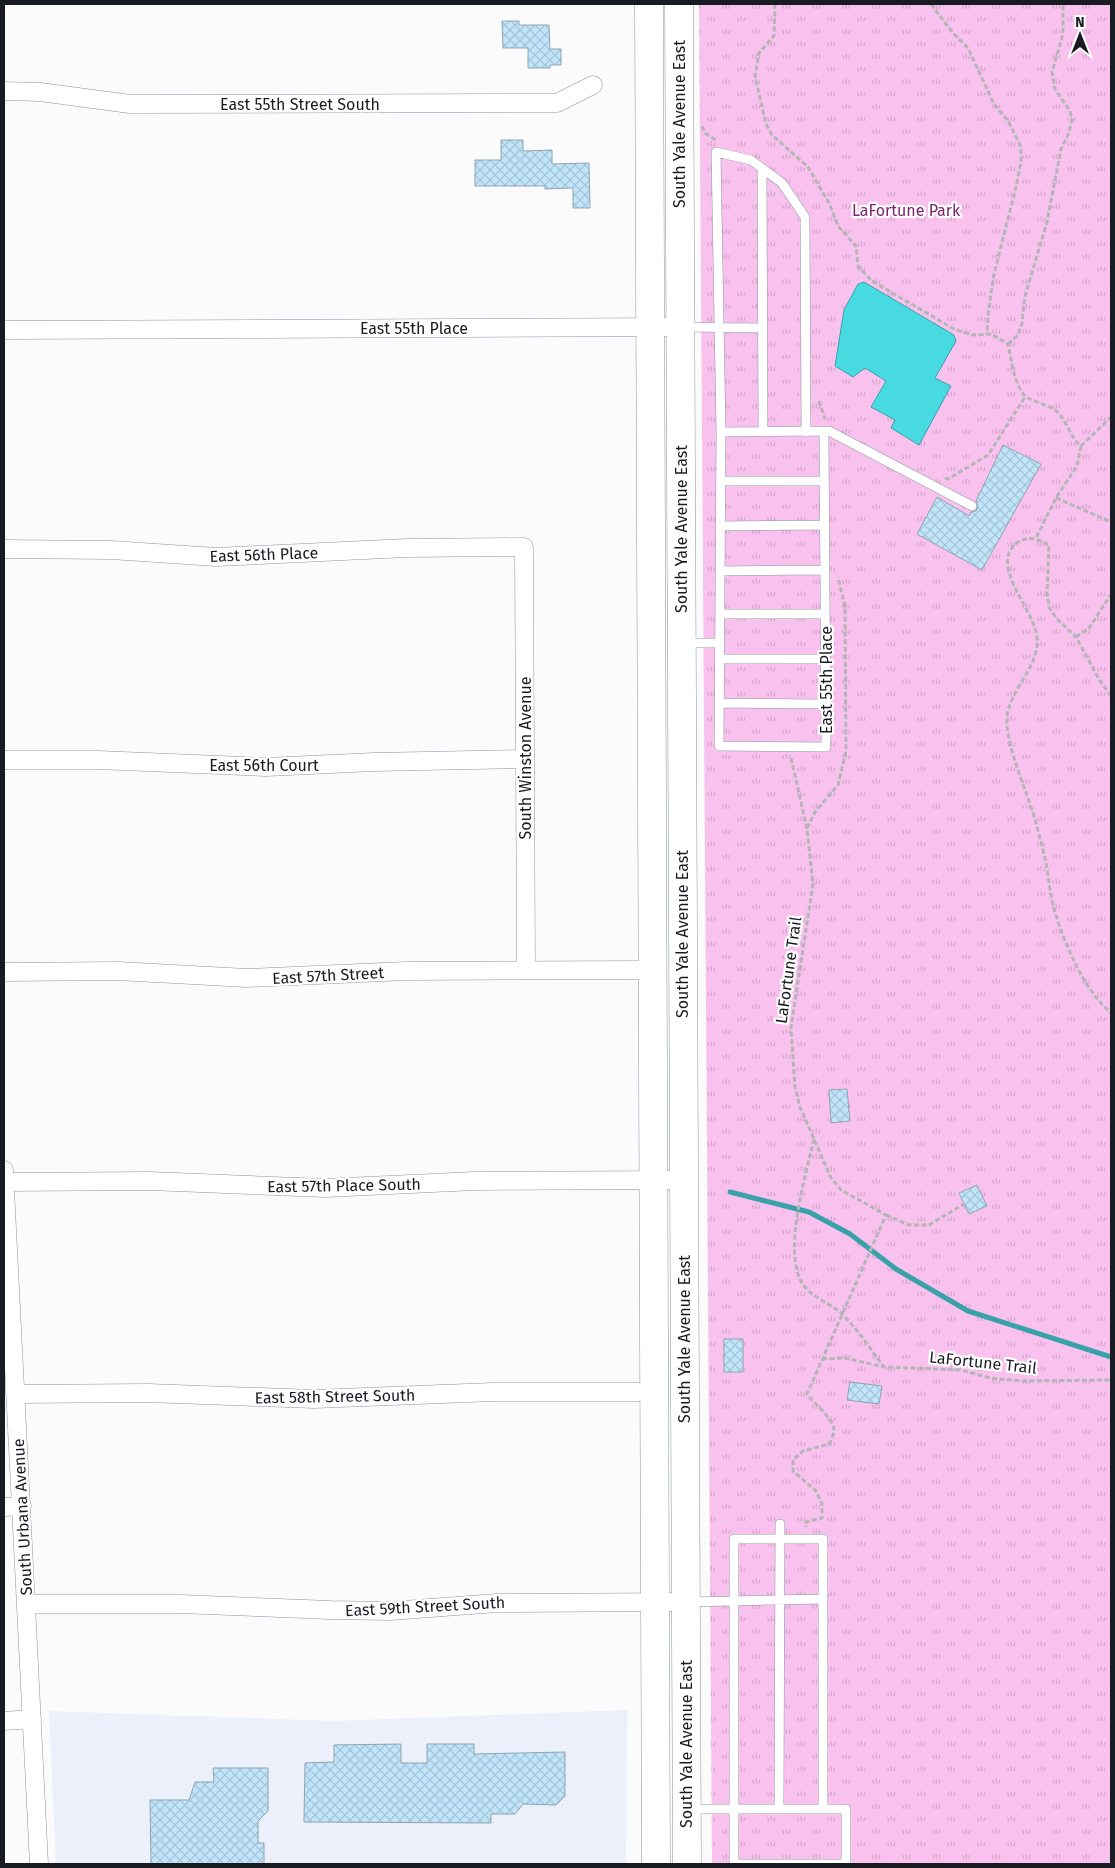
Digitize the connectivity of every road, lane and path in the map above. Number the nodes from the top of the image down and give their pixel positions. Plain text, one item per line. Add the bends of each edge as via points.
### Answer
1 (649, 4) edge
2 (679, 4) edge
3 (775, 4) edge
4 (931, 4) edge
5 (1062, 4) edge
6 (593, 85) dead end
7 (4, 91) edge
8 (762, 168) junction
9 (650, 327) junction
10 (680, 327) junction
11 (720, 327) junction
12 (763, 328) junction
13 (4, 330) edge
14 (987, 334) junction
15 (1008, 344) junction
16 (1025, 397) junction
17 (1111, 417) edge
18 (721, 432) junction
19 (764, 432) junction
20 (806, 432) junction
21 (824, 432) junction
22 (1081, 446) junction
23 (912, 474) junction
24 (721, 481) junction
25 (824, 481) junction
26 (1056, 498) junction
27 (972, 506) dead end
28 (1111, 522) edge
29 (824, 525) junction
30 (720, 526) junction
31 (1036, 538) junction
32 (524, 547) joint
33 (4, 549) edge
34 (825, 570) junction
35 (720, 571) junction
36 (1111, 594) edge
37 (720, 614) junction
38 (825, 614) junction
39 (1076, 637) junction
40 (681, 642) junction
41 (720, 643) junction
42 (720, 659) junction
43 (826, 659) junction
44 (1111, 696) edge
45 (720, 703) junction
46 (826, 704) junction
47 (790, 752) dead end
48 (525, 759) junction
49 (4, 760) edge
50 (526, 970) junction
51 (652, 970) junction
52 (4, 972) edge
53 (1111, 1013) edge
54 (814, 1139) junction
55 (4, 1176) edge
56 (653, 1180) junction
57 (683, 1180) junction
58 (964, 1204) dead end
59 (886, 1215) junction
60 (6, 1291) edge
61 (843, 1314) junction
62 (822, 1359) junction
63 (884, 1367) junction
64 (1111, 1380) edge
65 (654, 1392) junction
66 (15, 1394) junction
67 (22, 1506) junction
68 (4, 1507) edge
69 (780, 1524) dead end
70 (780, 1539) junction
71 (805, 1539) junction
72 (734, 1600) junction
73 (779, 1600) junction
74 (823, 1600) junction
75 (655, 1602) junction
76 (686, 1602) junction
77 (27, 1604) junction
78 (32, 1720) junction
79 (4, 1721) edge
80 (686, 1810) junction
81 (734, 1810) junction
82 (779, 1810) junction
83 (823, 1810) junction
84 (39, 1864) edge
85 (656, 1864) edge
86 (687, 1864) edge
87 (734, 1864) edge
88 (846, 1864) edge

1 - 9 main road, South Yale Avenue East
2 - 10 main road, South Yale Avenue East
3 - 14 path via 774,36 759,53 755,76 766,124 772,135 808,167 838,226 856,246 858,266 872,281 954,329 972,336
4 - 14 path via 968,48 994,104 1008,121 1021,147 1016,187 994,274
5 - 15 path via 1063,34 1052,72 1055,89 1070,111 1072,120 1025,296 1022,323 1018,335
6 - 7 street, East 55th Street South via 558,104 130,104 40,92
8 - 11 lane via 750,160 716,152
8 - 12 lane
8 - 20 lane via 782,183 804,217
9 - 10 street, East 55th Place
9 - 13 street, East 55th Place
9 - 51 main road, South Yale Avenue East
10 - 11 lane, East 55th Place
10 - 40 main road, South Yale Avenue East
11 - 12 lane
11 - 18 lane, East 55th Place
12 - 19 lane
14 - 15 path
15 - 16 path via 1015,377
16 - 22 path via 1056,411 1071,431 1074,441
16 - 23 path via 988,455 948,478
17 - 22 path
18 - 19 lane
18 - 24 lane, East 55th Place
19 - 20 lane
20 - 21 lane
21 - 23 lane via 829,431
21 - 25 lane, East 55th Place
22 - 26 path via 1077,466
23 - 27 lane
24 - 25 lane
24 - 30 lane, East 55th Place
25 - 29 lane, East 55th Place
26 - 28 path
26 - 31 path
29 - 30 lane
29 - 34 lane, East 55th Place
30 - 35 lane, East 55th Place
31 - 39 path via 1049,545 1049,607
31 - 53 path via 1022,540 1013,546 1006,562 1009,576 1030,615 1037,637 1036,654 1009,703 1008,734 1035,819 1060,927 1084,979 1102,1006
32 - 33 street, East 56th Place via 406,548 216,557 111,550
32 - 48 street, South Winston Avenue
34 - 35 lane
34 - 38 lane, East 55th Place
35 - 37 lane, East 55th Place
36 - 39 path via 1090,627
37 - 38 lane
37 - 41 lane, East 55th Place
38 - 43 lane, East 55th Place
39 - 44 path
40 - 41 lane
40 - 57 main road, South Yale Avenue East
41 - 42 lane, East 55th Place
42 - 43 lane
42 - 45 lane, East 55th Place
43 - 46 lane, East 55th Place
45 - 46 lane
45 - 46 lane, East 55th Place via 719,746 826,747
47 - 54 path, LaFortune Trail via 807,829 813,884 791,1026 795,1088
48 - 49 street, East 56th Court via 266,768 98,760
48 - 50 street, South Winston Avenue
50 - 51 street, East 57th Street
50 - 52 street, East 57th Street via 247,978 118,971
51 - 56 main road, South Yale Avenue East
54 - 59 path, LaFortune Trail via 831,1178 841,1190
54 - 61 path via 796,1226 795,1268 804,1286
55 - 56 street, East 57th Place South via 326,1188
55 - 60 street, South Urbana Avenue
56 - 57 street, East 57th Place South
56 - 65 main road, South Yale Avenue East
57 - 76 main road, South Yale Avenue East
58 - 59 path, LaFortune Trail via 929,1225 909,1225
59 - 61 path
60 - 66 street, South Urbana Avenue
61 - 62 path
61 - 63 path
62 - 63 path, LaFortune Trail via 845,1358
62 - 71 path via 807,1394 830,1419 834,1431 829,1444 803,1451 793,1460 793,1471 816,1491 822,1504 822,1518 806,1522
63 - 64 path, LaFortune Trail via 961,1370 990,1378 1021,1381
65 - 66 street, East 58th Street South via 493,1392 314,1399 148,1393
65 - 75 main road, South Yale Avenue East
66 - 67 street, South Urbana Avenue
67 - 68 street
67 - 77 street, South Urbana Avenue
69 - 70 lane
70 - 71 lane
70 - 72 lane via 734,1539
70 - 73 lane
71 - 74 lane via 823,1539
72 - 73 lane, East 59th Street South
72 - 76 lane, East 59th Street South
72 - 81 lane
73 - 74 lane, East 59th Street South
73 - 82 lane
74 - 83 lane
75 - 76 street, East 59th Street South
75 - 77 street, East 59th Street South via 497,1603 390,1611 180,1604
75 - 85 main road, South Yale Avenue East
76 - 80 main road, South Yale Avenue East
77 - 78 street, South Urbana Avenue
78 - 79 street
78 - 84 street, South Urbana Avenue
80 - 81 lane
80 - 86 main road, South Yale Avenue East
81 - 82 lane
81 - 87 lane
82 - 83 lane
83 - 88 lane via 846,1810
87 - 88 lane

